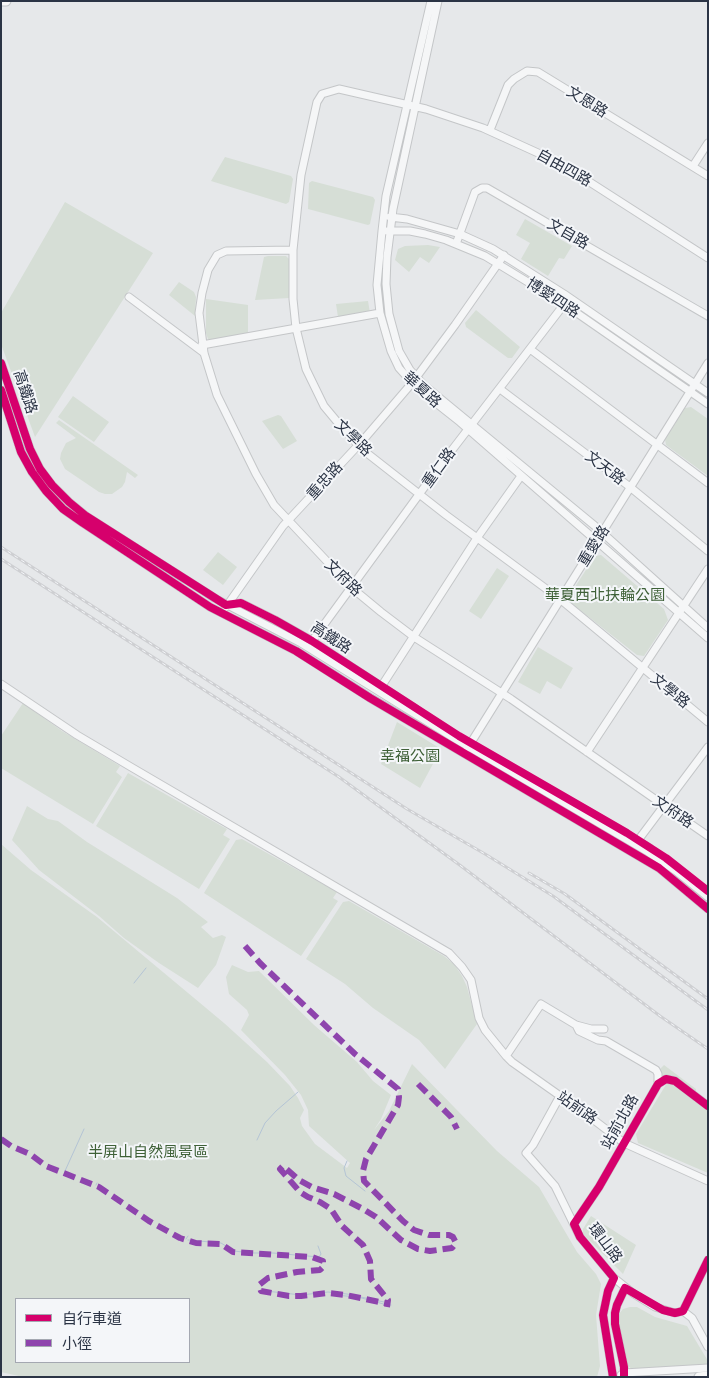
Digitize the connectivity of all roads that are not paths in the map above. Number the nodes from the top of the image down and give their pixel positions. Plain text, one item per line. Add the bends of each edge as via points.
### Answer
1 (1, 1) edge
2 (6, 1) edge
3 (431, 1) edge
4 (438, 1) edge
5 (408, 104) junction
6 (416, 107) junction
7 (490, 130) junction
8 (708, 143) edge
9 (693, 166) junction
10 (708, 176) edge
11 (383, 217) junction
12 (392, 217) junction
13 (382, 231) junction
14 (390, 231) junction
15 (460, 234) junction
16 (456, 244) junction
17 (293, 250) junction
18 (504, 255) junction
19 (708, 258) edge
20 (498, 264) junction
21 (129, 297) dead end
22 (569, 298) junction
23 (564, 304) junction
24 (380, 313) junction
25 (708, 316) edge
26 (296, 328) junction
27 (202, 345) junction
28 (530, 349) junction
29 (204, 353) junction
30 (708, 363) edge
31 (1, 364) edge
32 (414, 380) junction
33 (694, 384) junction
34 (500, 389) junction
35 (1, 390) edge
36 (689, 392) junction
37 (708, 393) edge
38 (708, 404) edge
39 (470, 427) junction
40 (656, 444) junction
41 (358, 445) junction
42 (521, 476) junction
43 (708, 483) edge
44 (630, 488) junction
45 (420, 495) junction
46 (288, 520) junction
47 (602, 532) junction
48 (477, 538) junction
49 (597, 540) junction
50 (708, 551) edge
51 (708, 569) edge
52 (352, 588) junction
53 (560, 599) junction
54 (226, 605) junction
55 (681, 609) junction
56 (222, 614) junction
57 (708, 628) edge
58 (414, 637) junction
59 (708, 638) edge
60 (312, 642) junction
61 (642, 668) junction
62 (1, 684) edge
63 (381, 687) junction
64 (501, 694) junction
65 (708, 722) edge
66 (470, 745) junction
67 (708, 747) edge
68 (587, 752) junction
69 (464, 754) junction
70 (663, 806) junction
71 (708, 836) edge
72 (636, 842) junction
73 (629, 851) junction
74 (708, 891) edge
75 (708, 897) edge
76 (708, 909) edge
77 (576, 1025) junction
78 (604, 1029) dead end
79 (506, 1056) junction
80 (658, 1084) junction
81 (560, 1096) junction
82 (708, 1106) edge
83 (624, 1143) junction
84 (708, 1181) edge
85 (574, 1224) junction
86 (708, 1260) edge
87 (614, 1278) junction
88 (625, 1288) junction
89 (683, 1311) junction
90 (708, 1347) edge
91 (708, 1368) edge
92 (622, 1376) edge
93 (708, 1376) edge
94 (613, 1377) edge
95 (699, 1377) edge

1 - 2 main road
3 - 5 street, 華夏路
4 - 6 street, 華夏路
5 - 6 street, 自由四路
5 - 11 street, 華夏路
5 - 17 street, 文學路 via 339,88 322,94 317,102 301,175
6 - 7 street, 自由四路
6 - 12 street, 華夏路
7 - 9 street, 文恩路 via 508,86 527,71 538,72
7 - 19 street, 自由四路 via 560,163
8 - 9 street
9 - 10 street, 文恩路
11 - 12 street, 博愛四路
11 - 13 street, 華夏路
12 - 14 street, 華夏路
12 - 15 street, 博愛四路
13 - 14 street, 博愛四路
13 - 24 street, 華夏路 via 377,285
14 - 16 street, 博愛四路 via 419,233
14 - 32 street, 華夏路 via 386,284 389,314 399,352
15 - 16 street, 文自路
15 - 18 street, 博愛四路
15 - 25 street, 文自路 via 475,192 487,188
16 - 20 street, 博愛四路
17 - 26 street, 文學路
17 - 27 street, 文府路 via 226,251 217,255 208,270 202,293 199,313
18 - 20 street, 重忠路
18 - 22 street, 博愛四路
20 - 23 street, 博愛四路
20 - 32 street, 重忠路
21 - 29 street
22 - 23 street, 重仁路
22 - 33 street, 博愛四路
23 - 28 street, 重仁路
23 - 36 street, 博愛四路
24 - 26 street
24 - 32 street, 華夏路 via 391,351 400,368
26 - 27 street
26 - 41 street, 文學路 via 306,369 318,395 332,417
27 - 29 street, 文府路
28 - 34 street, 重仁路
28 - 40 street
29 - 46 street, 文府路 via 217,395 240,444 274,505
30 - 33 street, 重愛路
31 - 54 street, 高鐵路 via 30,449 52,485 86,516
32 - 39 street, 華夏路
32 - 41 street, 重忠路
33 - 36 street, 重愛路
33 - 37 street, 博愛四路
34 - 39 street, 重仁路
34 - 44 street, 文天路
35 - 56 street, 高鐵路 via 32,472 63,509
36 - 38 street, 博愛四路
36 - 40 street, 重愛路
39 - 42 street, 華夏路
39 - 45 street, 重仁路
39 - 47 street, 華夏路
40 - 43 street
40 - 44 street, 重愛路
41 - 45 street, 文學路
41 - 46 street, 重忠路
42 - 48 street
42 - 49 street, 華夏路
44 - 47 street, 重愛路
44 - 50 street, 文天路
45 - 48 street, 文學路
45 - 52 street, 重仁路
46 - 52 street, 文府路
46 - 54 street, 重忠路
47 - 49 street, 重愛路
47 - 55 street, 華夏路
48 - 53 street, 文學路
48 - 58 street
49 - 53 street, 重愛路
49 - 55 street, 華夏路
51 - 55 street
52 - 58 street, 文府路
52 - 60 street, 重仁路
53 - 61 street, 文學路
53 - 64 street, 重愛路
54 - 56 street, 重忠路
54 - 60 street, 高鐵路 via 240,603
54 - 66 street, 高鐵路 via 301,643
55 - 57 street, 華夏路
55 - 59 street, 華夏路
55 - 61 street
56 - 69 street, 高鐵路 via 296,651
58 - 63 street
58 - 64 street, 文府路
60 - 63 street, 高鐵路
61 - 65 street, 文學路
61 - 68 street
62 - 79 street, 站前路 via 127,765 449,953 471,980 479,1018
63 - 66 street, 高鐵路
64 - 66 street, 重愛路
64 - 68 street, 文府路
66 - 69 street, 重愛路
66 - 72 street, 高鐵路
67 - 70 street
68 - 70 street, 文府路
69 - 73 street, 高鐵路
70 - 71 street, 文府路
70 - 72 street
72 - 73 street
72 - 74 street, 高鐵路 via 679,866
72 - 75 street, 高鐵路
73 - 76 street, 高鐵路 via 671,877
77 - 78 street, 站前北路
77 - 79 street, 站前北路 via 541,1004
77 - 80 street, 站前北路 via 579,1030 606,1041 656,1070
79 - 81 street, 站前路
80 - 82 street, 站前北路 via 670,1079
80 - 83 street, 站前北路
81 - 83 street, 站前路
81 - 85 street, 環山路 via 526,1153 555,1186
83 - 84 street, 站前路
83 - 85 street, 站前北路
85 - 87 street, 環山路 via 580,1237
86 - 89 street
87 - 88 street, 環山路
87 - 94 street via 604,1315
88 - 89 street, 環山路 via 663,1310
88 - 92 street via 616,1305 615,1316
89 - 90 street via 692,1318
91 - 92 street
93 - 95 main road

